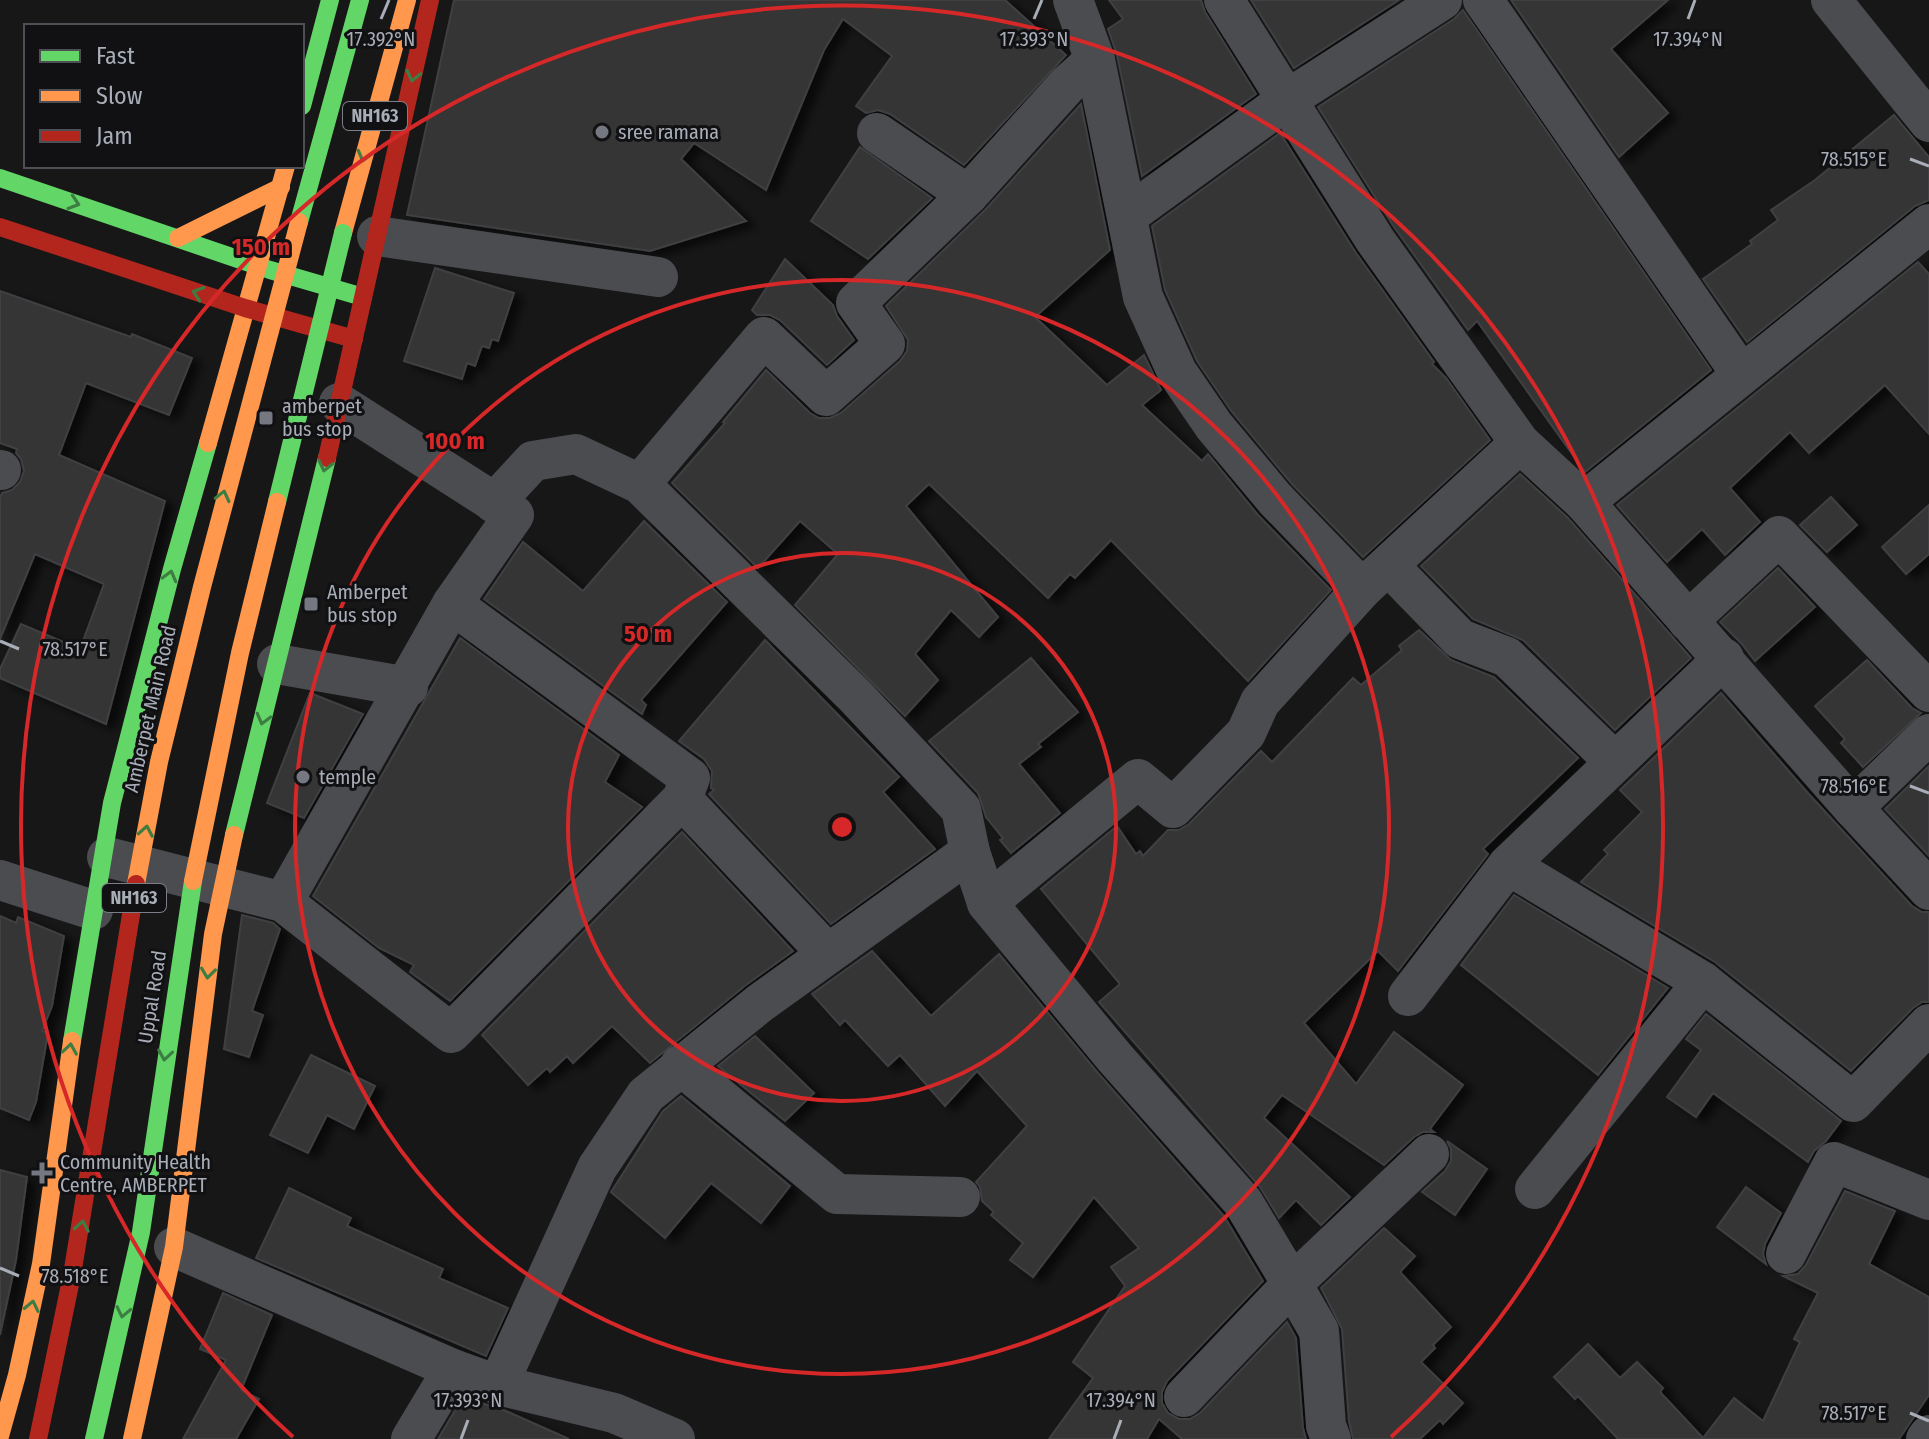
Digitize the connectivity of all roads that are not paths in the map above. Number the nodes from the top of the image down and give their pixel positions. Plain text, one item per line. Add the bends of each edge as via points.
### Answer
1 (330, 0) edge
2 (360, 0) edge
3 (407, 0) edge
4 (430, 0) edge
5 (1073, 0) edge
6 (1224, 0) edge
7 (1442, 0) edge
8 (1483, 0) edge
9 (1831, 0) edge
10 (1095, 60) junction
11 (304, 98) edge
12 (1288, 99) junction
13 (1929, 122) edge
14 (877, 133) dead end
15 (286, 168) edge
16 (0, 178) edge
17 (281, 187) junction
18 (968, 195) junction
19 (1128, 215) junction
20 (1929, 224) edge
21 (0, 227) edge
22 (360, 235) junction
23 (178, 238) junction
24 (259, 267) junction
25 (658, 277) dead end
26 (363, 297) junction
27 (245, 308) junction
28 (354, 339) junction
29 (1741, 374) junction
30 (339, 403) junction
31 (1520, 443) junction
32 (640, 484) junction
33 (1584, 502) junction
34 (494, 503) junction
35 (1376, 578) junction
36 (452, 604) junction
37 (1688, 621) junction
38 (1724, 658) junction
39 (277, 664) junction
40 (408, 687) junction
41 (1929, 692) edge
42 (1929, 734) edge
43 (1614, 761) junction
44 (682, 799) junction
45 (1853, 808) junction
46 (970, 852) junction
47 (102, 856) junction
48 (1508, 865) junction
49 (0, 880) edge
50 (223, 886) junction
51 (1929, 890) edge
52 (283, 902) junction
53 (987, 903) junction
54 (93, 910) junction
55 (827, 953) junction
56 (1703, 982) junction
57 (1408, 996) dead end
58 (1929, 1024) edge
59 (680, 1065) junction
60 (1853, 1102) junction
61 (1429, 1154) dead end
62 (1834, 1162) junction
63 (1535, 1189) dead end
64 (960, 1197) dead end
65 (1929, 1200) edge
66 (174, 1247) junction
67 (1786, 1254) dead end
68 (1292, 1284) junction
69 (11, 1350) edge
70 (453, 1369) junction
71 (498, 1385) junction
72 (1184, 1397) dead end
73 (608, 1426) edge
74 (0, 1436) edge
75 (38, 1439) edge
76 (94, 1439) edge
77 (132, 1439) edge
78 (411, 1439) edge
79 (675, 1439) edge
80 (1331, 1439) edge

1 - 11 main road
75 -> 2 main road, Amberpet Main Road / NH163, bridge via 83,1221 156,776 227,480
3 -> 22 main road, NH163
4 -> 22 main road
5 - 10 street
6 - 12 street
7 - 12 street
8 - 29 street
9 - 13 street
10 - 18 street
10 - 19 street
12 - 19 street
12 - 31 street via 1375,240
14 - 18 street
15 - 17 main road
16 -> 23 main road
17 - 23 main road
17 - 24 main road
18 - 32 street via 856,303 885,344 850,375 826,396 764,337
19 - 35 street via 1143,297 1177,372 1275,499
20 - 29 street
27 -> 21 main road
22 - 25 street
22 - 26 main road
22 -> 76 main road, Uppal Road / NH163, bridge via 307,376 240,653 196,864 141,1232
23 - 24 main road
24 - 26 main road
24 - 27 main road
26 - 28 main road
27 - 28 main road
47 -> 27 main road via 172,569
28 - 30 main road
29 - 33 street
30 - 34 street
30 -> 39 main road
31 - 33 street
31 - 35 street
32 - 34 street via 576,454 533,461
32 - 46 street via 961,809
33 - 37 street
34 - 36 street via 514,515
35 - 43 street via 1460,639 1507,657
35 - 53 street via 1260,702 1246,733 1173,808 1138,779
36 - 40 street
36 - 44 street via 690,778
37 - 38 street
37 - 41 street via 1779,536
38 - 43 street
38 - 45 street
39 - 40 street
39 -> 50 main road
40 - 52 street
42 - 45 street
43 - 48 street
44 - 52 street via 451,1033
44 - 55 street
45 - 51 street
46 - 53 street
46 - 55 street
47 - 50 street
47 - 54 main road
48 - 56 street
48 - 57 street
49 - 54 street
50 - 52 street
50 -> 66 main road
53 - 68 street via 1243,1202
69 -> 54 main road via 41,1264
55 - 59 street
56 - 60 street
56 - 63 street
58 - 60 street
59 - 64 street via 837,1194
59 - 71 street via 646,1095 597,1168
60 - 62 street
61 - 68 street
62 - 65 street
62 - 67 street
66 - 70 street
66 - 77 main road
68 - 72 street
68 - 80 street via 1319,1331
69 - 74 main road
70 - 71 street
70 - 78 street
71 - 73 street
73 - 79 street

